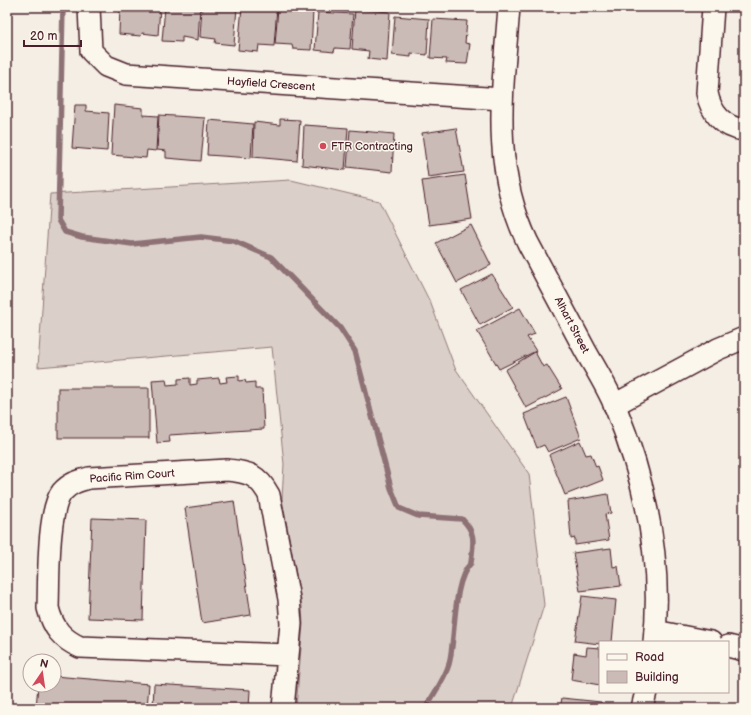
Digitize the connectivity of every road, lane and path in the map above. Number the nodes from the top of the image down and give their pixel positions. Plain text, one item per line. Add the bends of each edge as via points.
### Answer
1 (89, 7) edge
2 (509, 7) edge
3 (713, 7) edge
4 (502, 99) junction
5 (744, 130) edge
6 (744, 338) edge
7 (614, 405) junction
8 (655, 636) edge
9 (702, 641) edge
10 (729, 646) edge
11 (744, 650) edge
12 (288, 655) junction
13 (646, 693) edge
14 (283, 708) edge
15 (642, 708) edge

1 - 4 street, Hayfield Crescent via 91,51 106,66 126,74
2 - 4 street, Alhart Street
3 - 5 street via 707,93 709,104 721,120 731,127
4 - 7 street, Alhart Street via 503,160 517,221
6 - 7 street via 718,349
7 - 8 street, Alhart Street via 645,498 654,567
8 - 9 street
10 - 11 street
12 - 12 street, Pacific Rim Court via 80,647 69,642 59,634 48,608 54,512 62,493 73,483 89,478 227,470 246,472 262,482 269,495 289,599 291,624
12 - 14 street, Pacific Rim Court
13 - 15 street

